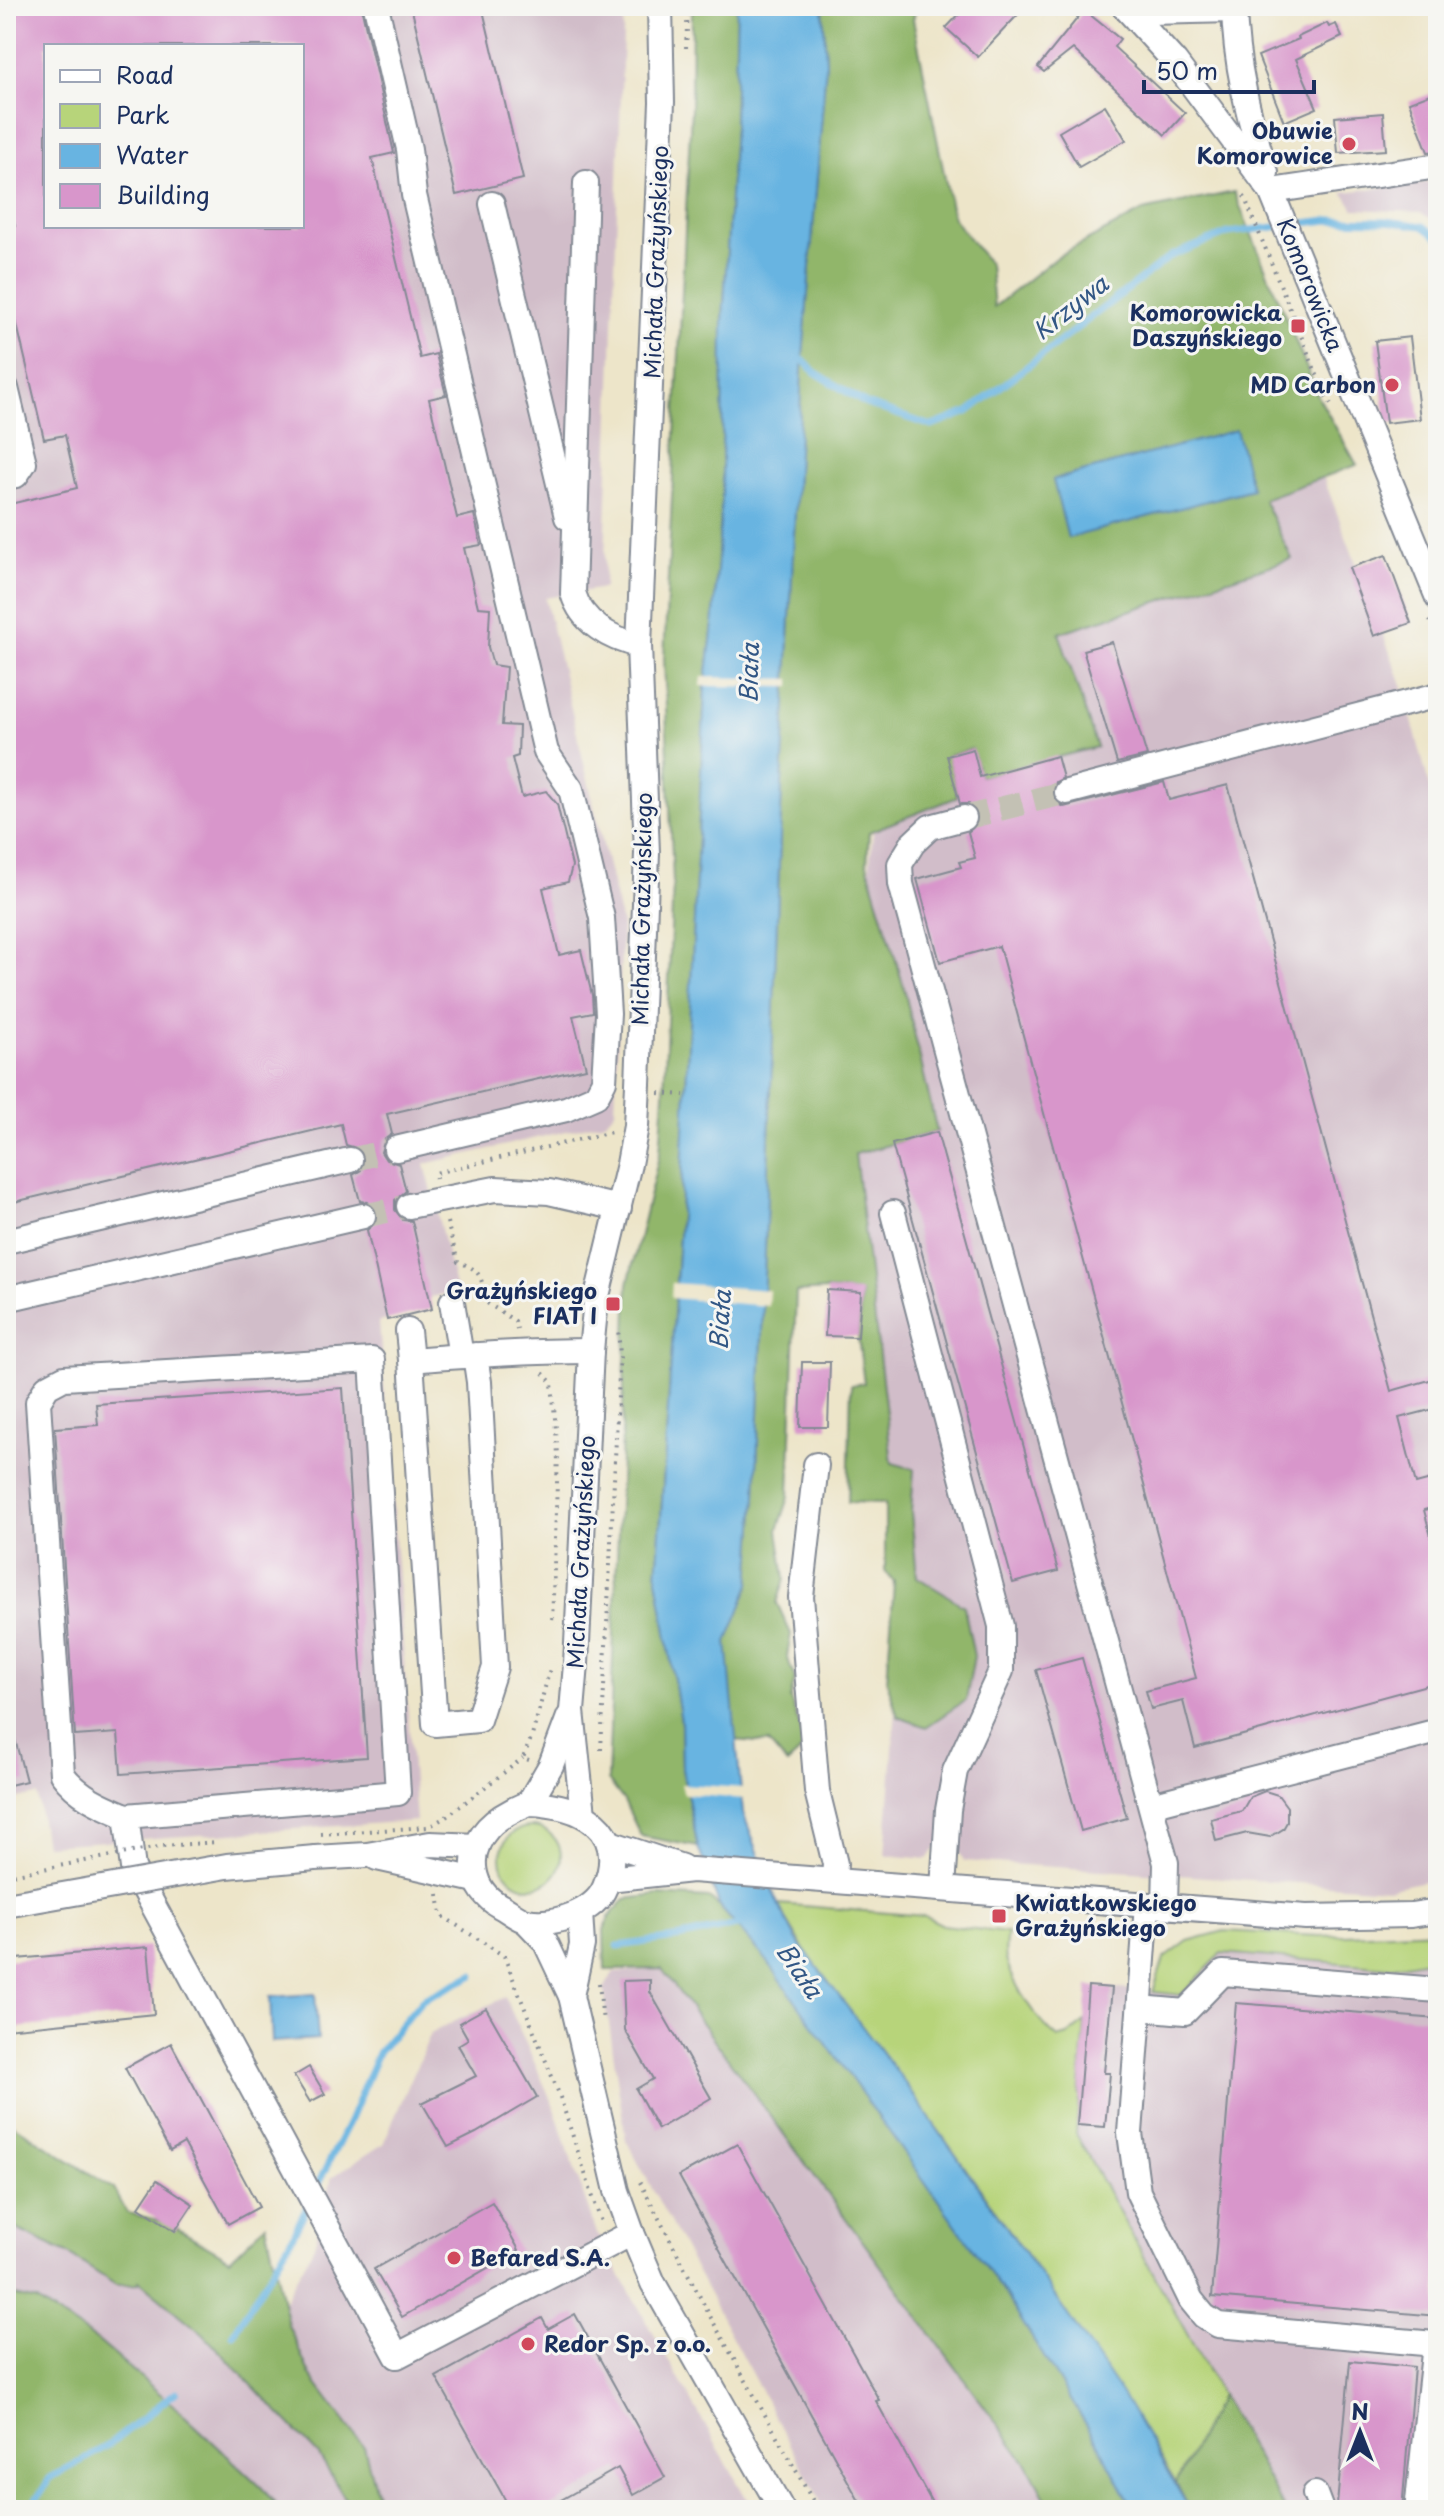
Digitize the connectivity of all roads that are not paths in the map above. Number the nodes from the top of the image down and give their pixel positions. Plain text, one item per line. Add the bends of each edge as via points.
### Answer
1 (376, 6) edge
2 (660, 6) edge
3 (1124, 6) edge
4 (1234, 8) edge
5 (1438, 166) edge
6 (586, 183) dead end
7 (1274, 197) junction
8 (492, 204) dead end
9 (6, 388) edge
10 (6, 477) edge
11 (574, 547) junction
12 (1429, 548) edge
13 (1438, 598) edge
14 (639, 645) junction
15 (1438, 695) edge
16 (1067, 792) tunnel mouth
17 (964, 818) tunnel mouth
18 (396, 1149) tunnel mouth
19 (350, 1160) tunnel mouth
20 (409, 1206) tunnel mouth
21 (619, 1208) junction
22 (893, 1213) dead end
23 (363, 1216) tunnel mouth
24 (6, 1241) edge
25 (6, 1299) edge
26 (452, 1302) dead end
27 (408, 1331) dead end
28 (591, 1351) junction
29 (468, 1355) junction
30 (411, 1360) junction
31 (816, 1465) dead end
32 (572, 1711) junction
33 (1438, 1731) edge
34 (529, 1803) junction
35 (1151, 1805) junction
36 (583, 1814) junction
37 (126, 1816) junction
38 (610, 1843) junction
39 (477, 1846) junction
40 (367, 1855) junction
41 (692, 1870) junction
42 (824, 1878) junction
43 (608, 1879) junction
44 (476, 1880) junction
45 (943, 1889) junction
46 (6, 1905) edge
47 (1156, 1906) junction
48 (1438, 1911) edge
49 (580, 1912) junction
50 (526, 1921) junction
51 (1438, 1990) edge
52 (571, 1996) junction
53 (1140, 2008) junction
54 (632, 2233) junction
55 (1436, 2344) edge
56 (782, 2510) edge
57 (1417, 2510) edge

1 - 18 street via 418,210 546,752 571,789 602,918 608,1014 604,1081 596,1096 566,1109
2 - 14 street, Michała Grażyńskiego via 662,102
3 - 4 street, Komorowicka via 1150,12
3 - 7 street, Komorowicka via 1175,62
4 - 7 street via 1248,114
5 - 7 street
6 - 11 street
7 - 12 street, Komorowicka
8 - 11 street
9 - 10 street via 24,463 16,475
11 - 14 street via 576,603 603,632
12 - 13 street, Komorowicka
14 - 21 street, Michała Grażyńskiego via 647,853 636,1126
15 - 16 street
17 - 35 street via 930,827 913,843 900,864 901,884
19 - 24 street
20 - 21 street via 495,1189 549,1192
21 - 28 street, Michała Grażyńskiego via 596,1300
22 - 45 street via 1001,1626 1001,1671 955,1771
23 - 25 street
26 - 29 street
27 - 30 street
28 - 29 street
28 - 32 street, Michała Grażyńskiego
29 - 30 street
29 - 30 street via 479,1382 495,1667 478,1720 435,1724
31 - 42 street via 801,1597 817,1791 835,1864
32 - 34 street, Michała Grażyńskiego
32 - 36 street, Michała Grażyńskiego
33 - 35 street
34 - 36 street via 557,1804
34 - 39 street via 507,1812
35 - 47 street via 1166,1863
36 - 38 street
37 - 37 street via 73,1789 62,1774 38,1402 47,1387 64,1378 372,1360 398,1793
37 - 54 street via 133,1868 397,2356
38 - 41 street
38 - 43 street via 614,1861
39 - 40 street via 430,1844
39 - 44 street
40 - 44 street
40 - 46 street, bridge via 317,1846
41 - 42 street
41 - 43 street
42 - 45 street
43 - 49 street via 601,1898
44 - 50 street via 488,1899
45 - 47 street
47 - 48 street via 1306,1917
47 - 53 street
49 - 50 street via 564,1919
49 - 52 street via 582,1945
50 - 52 street via 545,1941
51 - 53 street via 1223,1973 1185,2012
52 - 54 street via 617,2191
53 - 55 street via 1130,2133 1138,2192 1204,2316 1218,2325
54 - 56 street via 653,2283
55 - 57 street

